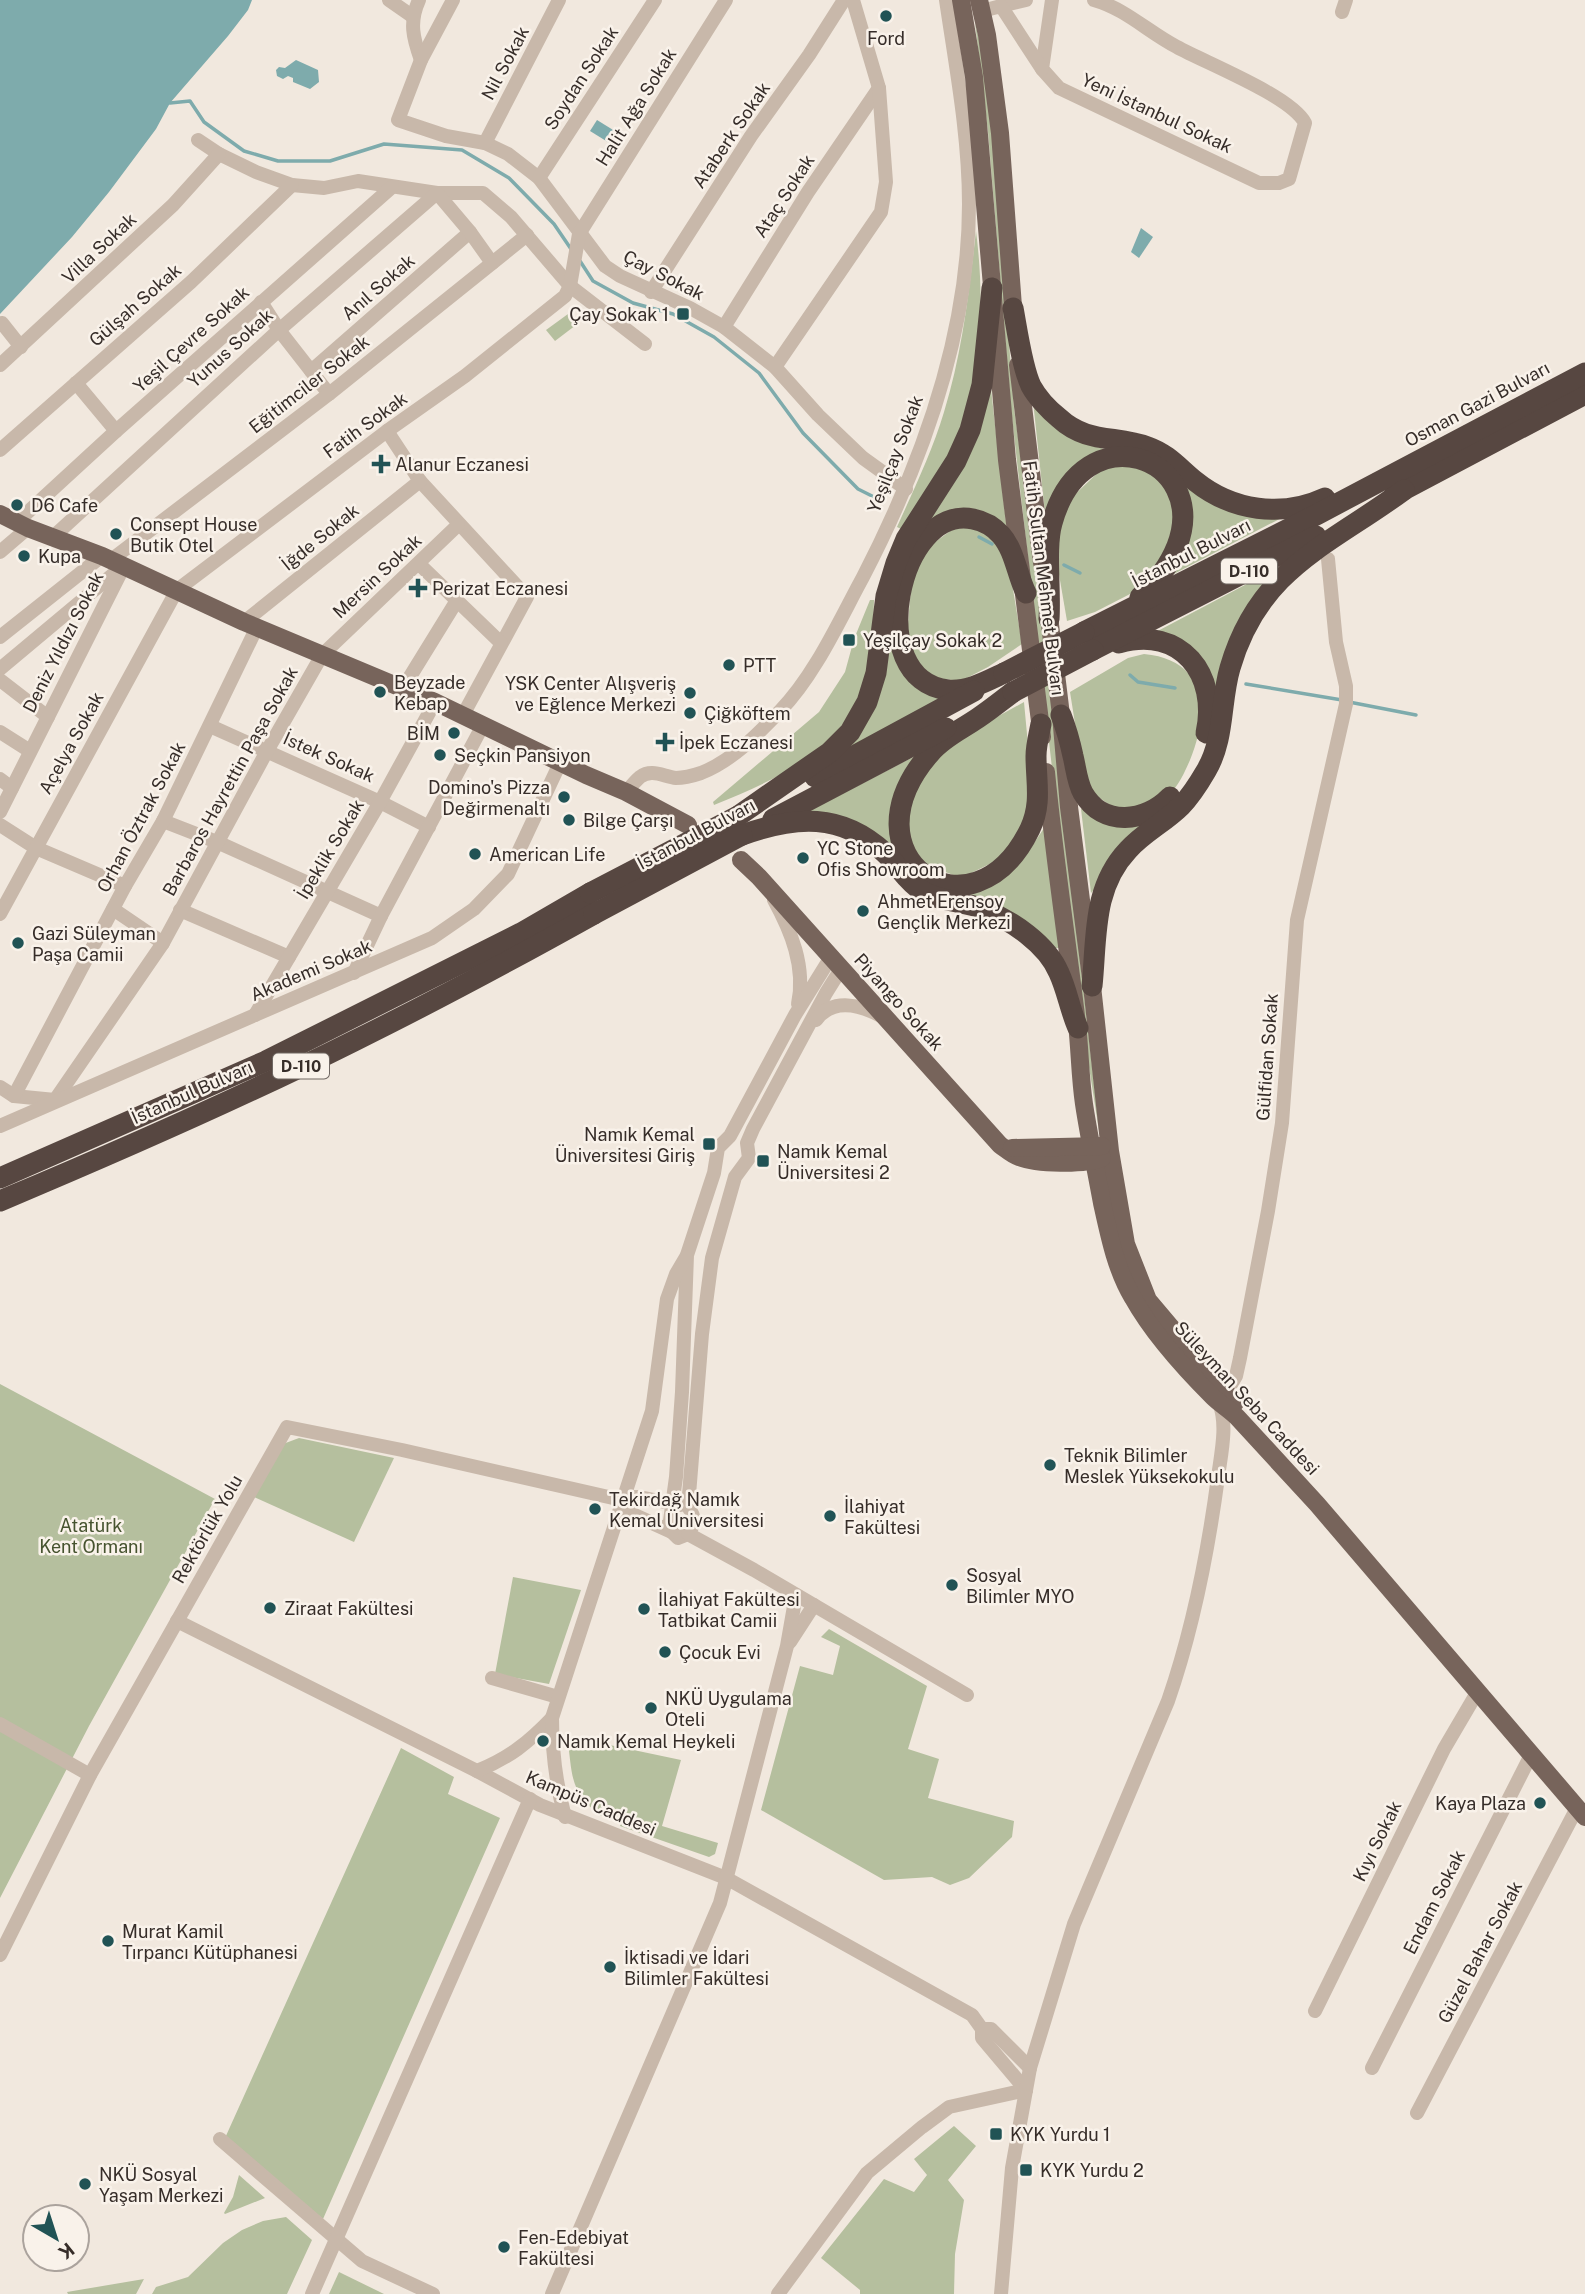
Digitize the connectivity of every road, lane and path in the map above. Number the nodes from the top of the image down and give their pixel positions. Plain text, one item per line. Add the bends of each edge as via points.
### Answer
1 (389, 0) edge
2 (419, 0) edge
3 (453, 0) edge
4 (559, 0) edge
5 (655, 0) edge
6 (726, 0) edge
7 (844, 0) edge
8 (853, 0) edge
9 (946, 0) edge
10 (961, 0) edge
11 (1026, 0) edge
12 (1052, 0) edge
13 (1094, 0) edge
14 (981, 5) edge
15 (1001, 6) junction
16 (412, 16) junction
17 (421, 60) junction
18 (1042, 69) junction
19 (879, 88) junction
20 (198, 139) dead end
21 (485, 143) junction
22 (219, 154) junction
23 (539, 178) junction
24 (292, 186) junction
25 (392, 187) junction
26 (437, 193) junction
27 (470, 232) junction
28 (579, 234) junction
29 (527, 235) junction
30 (492, 263) junction
31 (570, 286) junction
32 (992, 288) junction
33 (651, 292) junction
34 (261, 302) junction
35 (1013, 308) junction
36 (2, 323) dead end
37 (724, 327) junction
38 (279, 330) junction
39 (645, 344) dead end
40 (21, 347) junction
41 (0, 365) edge
42 (775, 367) junction
43 (311, 371) junction
44 (1585, 373) edge
45 (76, 383) junction
46 (329, 394) junction
47 (1585, 394) edge
48 (116, 431) junction
49 (387, 431) junction
50 (0, 450) edge
51 (420, 481) junction
52 (1397, 483) junction
53 (906, 489) junction
54 (0, 514) edge
55 (23, 525) junction
56 (458, 525) junction
57 (52, 537) junction
58 (0, 552) edge
59 (1328, 558) dead end
60 (112, 560) junction
61 (419, 564) junction
62 (177, 590) junction
63 (1026, 593) junction
64 (456, 602) junction
65 (1049, 619) junction
66 (251, 625) junction
67 (0, 636) edge
68 (1088, 641) junction
69 (501, 643) junction
70 (322, 655) junction
71 (0, 669) edge
72 (0, 680) edge
73 (1008, 683) junction
74 (403, 688) junction
75 (435, 702) junction
76 (463, 715) junction
77 (1061, 715) junction
78 (48, 717) junction
79 (483, 724) junction
80 (1041, 724) junction
81 (210, 726) junction
82 (0, 732) edge
83 (30, 751) junction
84 (267, 751) junction
85 (560, 763) junction
86 (6, 783) edge
87 (626, 792) junction
88 (380, 802) junction
89 (0, 812) edge
90 (163, 821) junction
91 (0, 825) edge
92 (688, 825) dead end
93 (740, 825) junction
94 (429, 827) junction
95 (217, 842) junction
96 (36, 848) junction
97 (741, 860) dead end
98 (125, 886) junction
99 (766, 886) junction
100 (326, 891) junction
101 (113, 909) junction
102 (180, 910) junction
103 (0, 914) edge
104 (381, 916) junction
105 (163, 943) junction
106 (289, 957) junction
107 (836, 963) junction
108 (354, 973) junction
109 (1092, 986) junction
110 (255, 1015) junction
111 (795, 1015) junction
112 (885, 1018) junction
113 (1077, 1028) junction
114 (806, 1032) junction
115 (0, 1087) edge
116 (14, 1096) junction
117 (55, 1100) junction
118 (0, 1126) edge
119 (730, 1136) junction
120 (747, 1143) junction
121 (1110, 1152) junction
122 (1093, 1153) junction
123 (717, 1158) junction
124 (740, 1170) junction
125 (0, 1178) edge
126 (0, 1200) edge
127 (687, 1255) junction
128 (712, 1258) junction
129 (1222, 1398) junction
130 (1238, 1412) junction
131 (1218, 1474) junction
132 (673, 1503) junction
133 (623, 1504) junction
134 (688, 1507) junction
135 (672, 1532) junction
136 (688, 1534) junction
137 (796, 1595) junction
138 (814, 1605) junction
139 (177, 1621) junction
140 (787, 1646) junction
141 (492, 1678) dead end
142 (1478, 1690) junction
143 (967, 1695) dead end
144 (558, 1697) junction
145 (552, 1718) junction
146 (0, 1724) edge
147 (1531, 1755) junction
148 (477, 1771) junction
149 (90, 1775) junction
150 (530, 1800) junction
151 (1581, 1813) edge
152 (565, 1816) junction
153 (726, 1878) junction
154 (0, 1955) edge
155 (1315, 2011) dead end
156 (982, 2029) junction
157 (1030, 2068) junction
158 (1372, 2068) dead end
159 (1026, 2090) junction
160 (1417, 2113) dead end
161 (220, 2139) dead end
162 (338, 2239) junction
163 (312, 2294) edge
164 (433, 2294) edge
165 (552, 2294) edge
166 (778, 2294) edge
167 (1001, 2294) edge

1 - 16 street
2 - 16 street
3 - 17 street
4 - 21 street, Nil Sokak
5 - 23 street, Soydan Sokak
6 - 28 street, Halit Ağa Sokak
7 - 33 street, Ataberk Sokak
8 - 19 street
9 - 53 street, Yeşilçay Sokak via 966,143 969,205 965,264 942,381
10 - 32 main road, Fatih Sultan Mehmet Bulvarı via 981,139
11 - 15 street
12 - 18 street
13 - 18 street, Yeni İstanbul Sokak via 1113,6 1174,46 1293,108 1305,123 1289,179 1259,183 1059,88
14 - 15 street
14 - 35 main road, Fatih Sultan Mehmet Bulvarı via 1001,146
15 - 18 street, Yeni İstanbul Sokak
16 - 17 street
17 - 21 street, Çay Sokak via 398,120
19 - 37 street, Ataç Sokak
19 - 42 street via 886,182 881,212
20 - 22 street
21 - 23 street, Çay Sokak via 509,154
22 - 24 street
22 - 40 street, Villa Sokak via 173,205
23 - 28 street, Çay Sokak
24 - 25 street via 324,188 358,181
24 - 45 street, Gülşah Sokak
25 - 26 street
25 - 34 street, Yeşil Çevre Sokak
26 - 27 street
26 - 29 street via 483,192
26 - 38 street, Yunus Sokak
27 - 30 street
27 - 43 street, Anıl Sokak
28 - 31 street
28 - 33 street, Çay Sokak via 605,266
29 - 30 street, Eğitimciler Sokak
29 - 31 street
30 - 46 street, Eğitimciler Sokak
31 - 39 street
31 - 49 street, Fatih Sokak via 565,296 465,376
32 - 63 main road, Fatih Sultan Mehmet Bulvarı via 1007,460
32 - 93 highway via 982,385 970,430 896,563 867,702 850,732 830,752
33 - 37 street, Çay Sokak
34 - 38 street
34 - 48 street, Yeşil Çevre Sokak
35 - 52 highway via 1031,386 1059,419 1088,436 1159,451 1224,499 1245,507 1294,509 1365,481
35 - 65 main road, Fatih Sultan Mehmet Bulvarı
36 - 40 street
37 - 42 street, Çay Sokak
38 - 43 street
38 - 57 street, Yunus Sokak
40 - 41 street, Villa Sokak
42 - 53 street, Çay Sokak via 863,458
43 - 46 street
44 - 52 highway, Osman Gazi Bulvarı / D-110
45 - 48 street
45 - 50 street, Gülşah Sokak
46 - 60 street, Eğitimciler Sokak
47 - 52 highway, D-110
48 - 55 street, Yeşil Çevre Sokak
49 - 51 street
49 - 62 street, Fatih Sokak
51 - 56 street
51 - 66 street, İğde Sokak
52 - 68 highway, İstanbul Bulvarı / D-110
52 - 109 highway via 1309,552 1275,584 1248,622 1229,671 1213,759 1182,805 1128,849 1105,888 1096,920
53 - 87 street, Yeşilçay Sokak via 835,629 782,710 722,762 676,778 659,773 641,776
54 - 55 main road
55 - 57 main road
55 - 58 street, Yeşil Çevre Sokak
56 - 61 street, Mersin Sokak
56 - 69 street via 527,597
57 - 60 main road
59 - 129 street, Gülfidan Sokak via 1336,642 1346,686 1342,721 1297,920 1282,1123 1268,1211 1236,1377
60 - 62 main road
60 - 67 street
60 - 71 street
60 - 78 street, Deniz Yıldızı Sokak
61 - 64 street
61 - 70 street, Mersin Sokak
62 - 66 main road
62 - 96 street, Açelya Sokak
63 - 73 highway via 1001,534 976,520 958,519 937,527 919,544 907,571 898,615 902,653 924,681 949,690
63 - 80 main road, Fatih Sultan Mehmet Bulvarı
64 - 69 street
64 - 74 street
65 - 68 highway via 1049,538 1063,495 1073,480 1097,461 1140,458 1161,471 1177,492 1182,505 1180,537 1159,579
65 - 77 main road, Fatih Sultan Mehmet Bulvarı
66 - 70 main road
66 - 81 street, Orhan Öztrak Sokak
68 - 73 highway, İstanbul Bulvarı / D-110, bridge
68 - 77 highway via 1152,640 1191,659 1205,681 1210,712 1195,765 1174,794 1150,813 1130,818 1108,814 1082,791
69 - 76 street
70 - 74 main road
70 - 84 street, Barbaros Hayrettin Paşa Sokak
72 - 78 street
73 - 80 highway via 925,759 911,780 898,832 915,868 936,881 960,886 984,880 1012,857 1038,806 1036,758
73 - 93 highway, İstanbul Bulvarı / D-110 via 862,752
74 - 75 main road
75 - 76 main road
75 - 88 street, İpeklik Sokak
76 - 79 main road
77 - 109 main road, Fatih Sultan Mehmet Bulvarı
78 - 83 street, Deniz Yıldızı Sokak
79 - 85 main road
79 - 94 street
80 - 113 main road, Fatih Sultan Mehmet Bulvarı
81 - 84 street, İstek Sokak
81 - 90 street, Orhan Öztrak Sokak
82 - 83 street
83 - 86 street, Deniz Yıldızı Sokak
84 - 88 street, İstek Sokak
84 - 95 street, Barbaros Hayrettin Paşa Sokak
85 - 87 main road
85 - 108 street, Akademi Sokak via 512,869 492,892 432,938
86 - 89 street, Deniz Yıldızı Sokak
87 - 92 main road
88 - 94 street, İstek Sokak
88 - 100 street, İpeklik Sokak
90 - 95 street
90 - 98 street, Orhan Öztrak Sokak
91 - 96 street
93 - 113 highway via 831,823 863,836 924,892 1002,918 1034,942 1059,972
93 - 125 highway, İstanbul Bulvarı / D-110, bridge via 590,893 521,933 266,1061
93 - 126 highway, İstanbul Bulvarı / D-110, bridge via 594,914 353,1042
94 - 104 street
95 - 100 street
95 - 102 street, Barbaros Hayrettin Paşa Sokak
96 - 98 street
96 - 103 street, Açelya Sokak
97 - 99 main road, Piyango Sokak
98 - 101 street, Orhan Öztrak Sokak
99 - 107 main road, Piyango Sokak
99 - 111 street via 794,945 800,992
100 - 104 street
100 - 106 street, İpeklik Sokak
101 - 105 street
101 - 116 street, Orhan Öztrak Sokak
102 - 105 street, Barbaros Hayrettin Paşa Sokak
102 - 106 street
104 - 108 street
105 - 117 street, Barbaros Hayrettin Paşa Sokak
106 - 110 street, İpeklik Sokak
107 - 111 street
107 - 112 main road, Piyango Sokak
107 - 114 street
108 - 110 street, Akademi Sokak
109 - 121 main road, Fatih Sultan Mehmet Bulvarı
110 - 117 street, Akademi Sokak
111 - 119 street
112 - 114 street via 856,1007 835,1006 819,1015
112 - 122 main road, Piyango Sokak via 1015,1156 1029,1161
113 - 122 main road, Fatih Sultan Mehmet Bulvarı
114 - 120 street
115 - 116 street
116 - 117 street
117 - 118 street, Akademi Sokak
119 - 120 street
119 - 123 street via 718,1148
120 - 124 street via 749,1158
121 - 122 main road
121 - 129 main road, Süleyman Seba Caddesi via 1126,1244 1141,1287
122 - 129 main road, Süleyman Seba Caddesi via 1112,1245 1132,1297 1172,1349
123 - 124 street via 726,1169
123 - 127 street
124 - 128 street
127 - 128 street
127 - 132 street
127 - 133 street via 667,1299 652,1411
128 - 134 street
129 - 130 main road, Süleyman Seba Caddesi
129 - 131 street
130 - 131 street
130 - 142 main road, Süleyman Seba Caddesi
131 - 157 street via 1179,1668 1074,1924
132 - 133 street via 639,1497
132 - 134 street
132 - 135 street
133 - 135 street
133 - 139 street, Rektörlük Yolu via 613,1498 287,1427
133 - 144 street
134 - 136 street via 694,1523
135 - 136 street via 678,1538
136 - 137 street
137 - 138 street
137 - 140 street
138 - 140 street
138 - 143 street
139 - 148 street, Kampüs Caddesi
139 - 149 street, Rektörlük Yolu
140 - 153 street
141 - 144 street
142 - 147 main road, Süleyman Seba Caddesi
142 - 155 street, Kıyı Sokak via 1444,1749
144 - 145 street
145 - 148 street via 505,1759
145 - 152 street via 557,1787
146 - 149 street
147 - 151 main road, Süleyman Seba Caddesi
147 - 158 street, Endam Sokak
148 - 150 street, Kampüs Caddesi
149 - 154 street, Rektörlük Yolu
150 - 152 street, Kampüs Caddesi
150 - 162 street
151 - 160 street, Güzel Bahar Sokak
152 - 153 street, Kampüs Caddesi
153 - 156 street, Kampüs Caddesi via 972,2015
153 - 165 street via 710,1930
156 - 157 street via 991,2029
156 - 159 street via 982,2038
157 - 159 street
159 - 166 street via 949,2107 922,2127 867,2173
159 - 167 street
161 - 162 street
162 - 163 street
162 - 164 street via 362,2261

